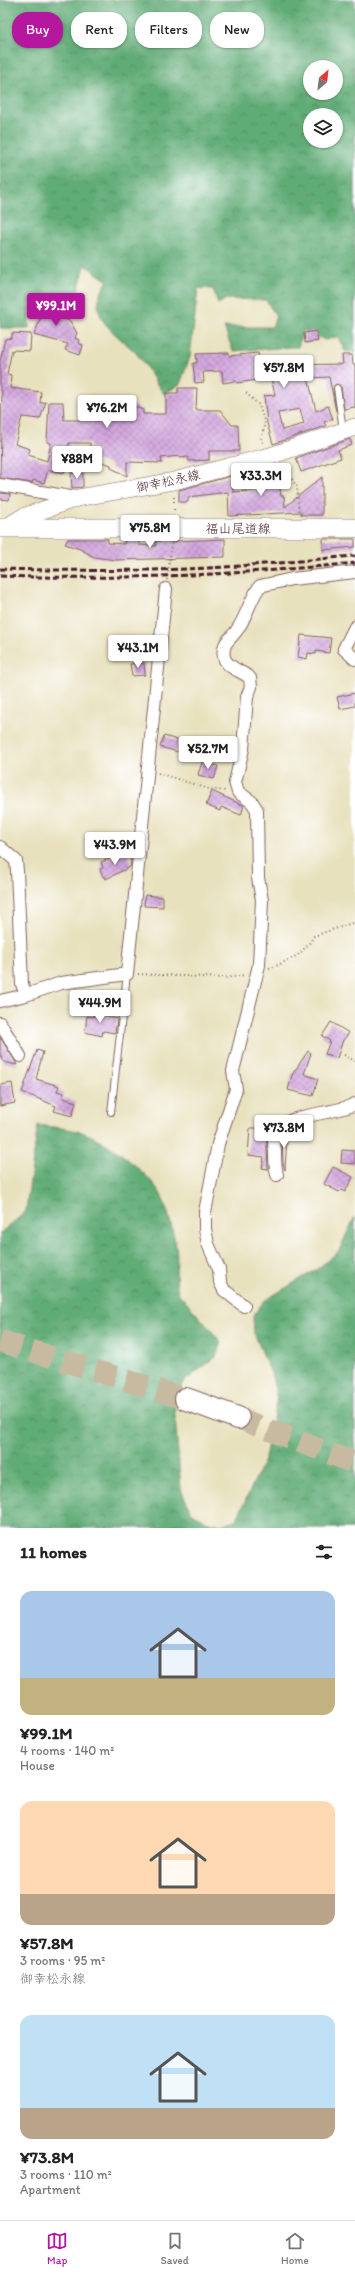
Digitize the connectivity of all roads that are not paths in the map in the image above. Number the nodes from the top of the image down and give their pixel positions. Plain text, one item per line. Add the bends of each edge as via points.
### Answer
1 (337, 388) dead end
2 (349, 429) edge
3 (0, 485) edge
4 (78, 498) junction
5 (2, 528) edge
6 (355, 528) edge
7 (355, 572) edge
8 (166, 589) road end
9 (355, 627) edge
10 (355, 659) edge
11 (0, 847) edge
12 (127, 974) junction
13 (26, 996) junction
14 (0, 1001) edge
15 (0, 1023) edge
16 (20, 1056) dead end
17 (355, 1104) edge
18 (110, 1112) dead end
19 (277, 1175) dead end
20 (244, 1306) dead end
21 (186, 1399) tunnel mouth
22 (238, 1418) tunnel mouth

1 - 2 lane
2 - 4 main road, 御幸松永線 via 270,456 174,481
3 - 4 street
4 - 5 main road, 御幸松永線 via 23,517
5 - 6 main road, 福山尾道線
7 - 20 street via 292,579 260,586 237,631 225,645 223,653 233,668 250,678 243,749 235,782 238,792 252,802 257,810 258,878 262,900 259,970 233,1071 236,1089 218,1144 205,1212 205,1229 224,1290
8 - 12 street
9 - 10 street via 344,649
11 - 13 street via 16,861 17,866 22,984
12 - 13 street via 61,983
12 - 18 lane
13 - 14 street
15 - 16 street
17 - 19 street via 347,1109 305,1116 282,1125 274,1136
21 - 22 highway

